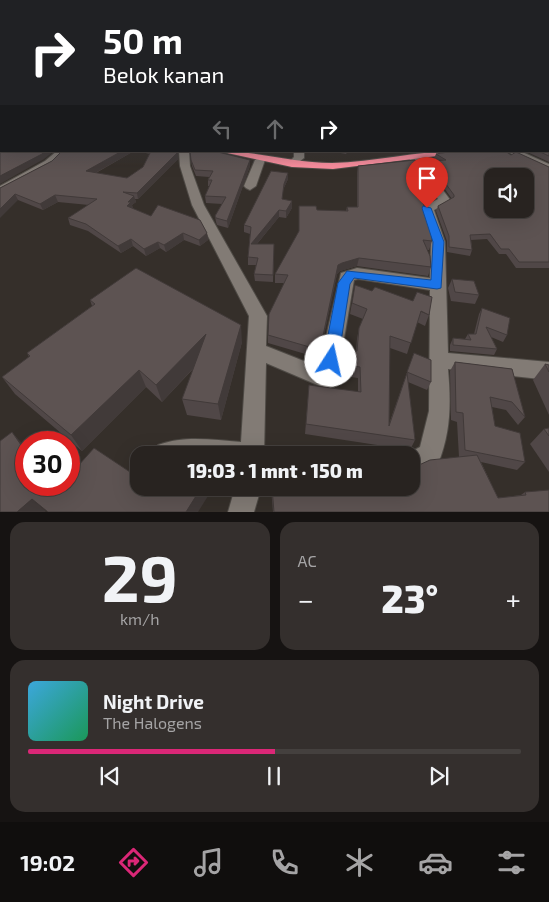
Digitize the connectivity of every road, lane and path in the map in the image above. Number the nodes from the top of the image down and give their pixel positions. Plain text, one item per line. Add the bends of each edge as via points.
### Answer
1 (62, 152) edge
2 (184, 152) edge
3 (227, 152) edge
4 (299, 152) edge
5 (446, 152) edge
6 (514, 152) edge
7 (413, 157) junction
8 (260, 160) junction
9 (292, 164) junction
10 (549, 168) edge
11 (250, 186) dead end
12 (0, 191) edge
13 (437, 285) junction
14 (256, 350) junction
15 (438, 360) junction
16 (549, 371) edge
17 (252, 446) edge
18 (420, 460) edge
19 (246, 496) edge
20 (241, 512) edge

1 - 12 street
2 - 14 street via 184,166 198,205 258,316
3 - 8 highway
4 - 9 street
5 - 7 highway
6 - 10 street
7 - 9 highway via 342,166
7 - 13 street via 445,201 427,208 438,242
8 - 9 highway
8 - 11 street
13 - 14 street via 357,273 347,276 327,380
13 - 15 street
14 - 17 street
15 - 16 street
15 - 18 street via 440,411 435,439 429,455
19 - 20 street

